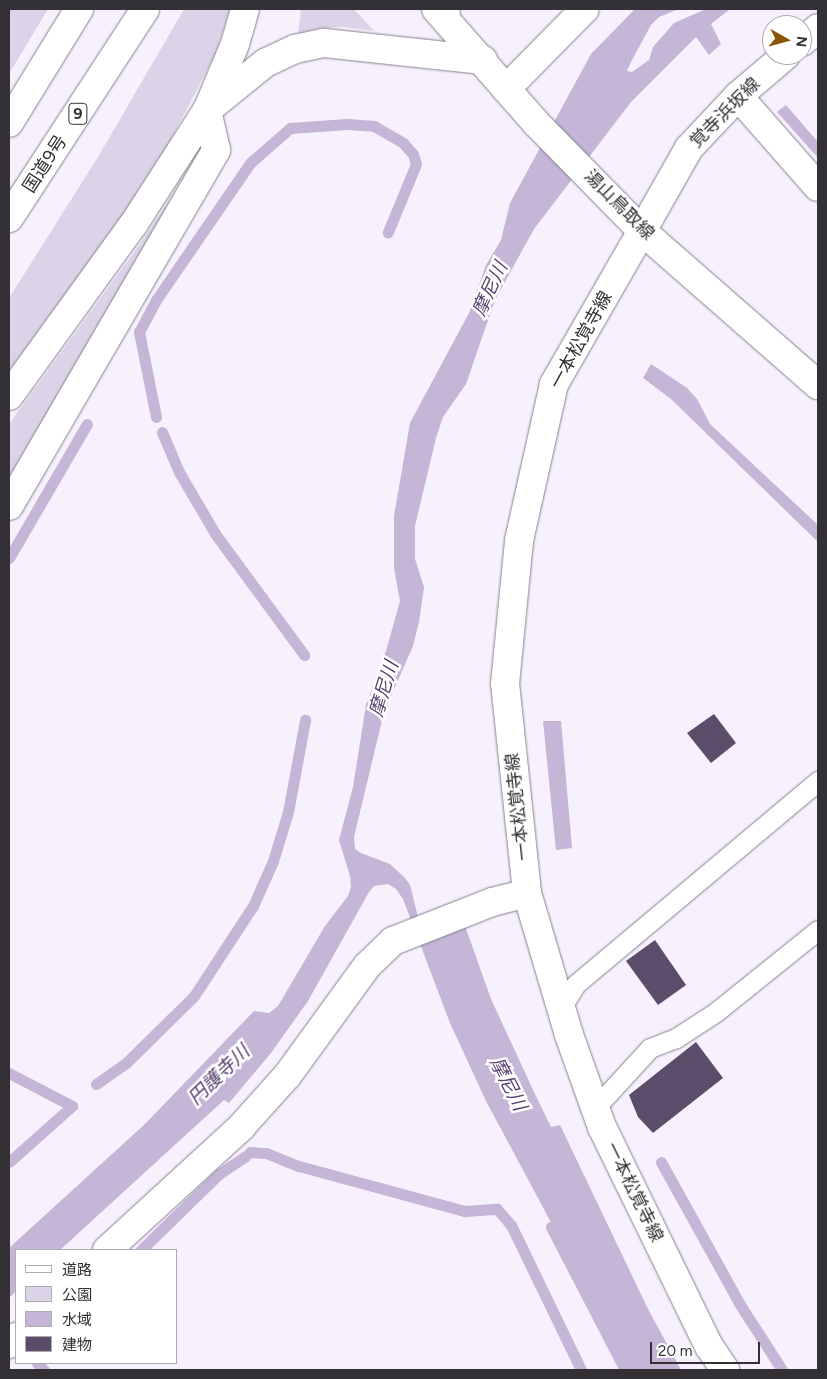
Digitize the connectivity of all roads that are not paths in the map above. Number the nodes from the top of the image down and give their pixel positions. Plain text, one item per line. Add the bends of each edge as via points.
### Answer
1 (79, 9) edge
2 (145, 9) edge
3 (246, 9) edge
4 (585, 9) edge
5 (443, 13) edge
6 (483, 60) junction
7 (774, 65) edge
8 (506, 89) junction
9 (738, 96) junction
10 (208, 110) junction
11 (9, 123) edge
12 (818, 187) edge
13 (9, 218) edge
14 (642, 231) junction
15 (818, 385) edge
16 (9, 396) edge
17 (9, 506) edge
18 (818, 780) edge
19 (528, 893) junction
20 (818, 930) edge
21 (561, 1008) junction
22 (595, 1108) junction
23 (108, 1249) edge
24 (724, 1370) edge

1 - 11 main road
2 - 13 main road, 国道9号 / 9
3 - 10 main road
4 - 8 main road
5 - 6 main road, 湯山鳥取線
6 - 8 main road, 湯山鳥取線
6 - 10 main road via 356,44 310,45 265,63
7 - 9 main road, 覚寺浜坂線
8 - 14 main road, 湯山鳥取線
9 - 12 main road
9 - 14 main road, 覚寺浜坂線 via 689,148
10 - 16 main road via 133,225
10 - 17 main road via 216,150
14 - 15 main road, 湯山鳥取線
14 - 19 main road, 一本松覚寺線 via 554,384 519,541 505,683
18 - 21 lane via 576,984
19 - 21 main road, 一本松覚寺線
19 - 23 main road via 492,902 393,941 367,966 287,1076 240,1127
20 - 22 lane via 716,1012 676,1038 650,1048
21 - 22 main road, 一本松覚寺線
22 - 24 main road, 一本松覚寺線 via 709,1346

